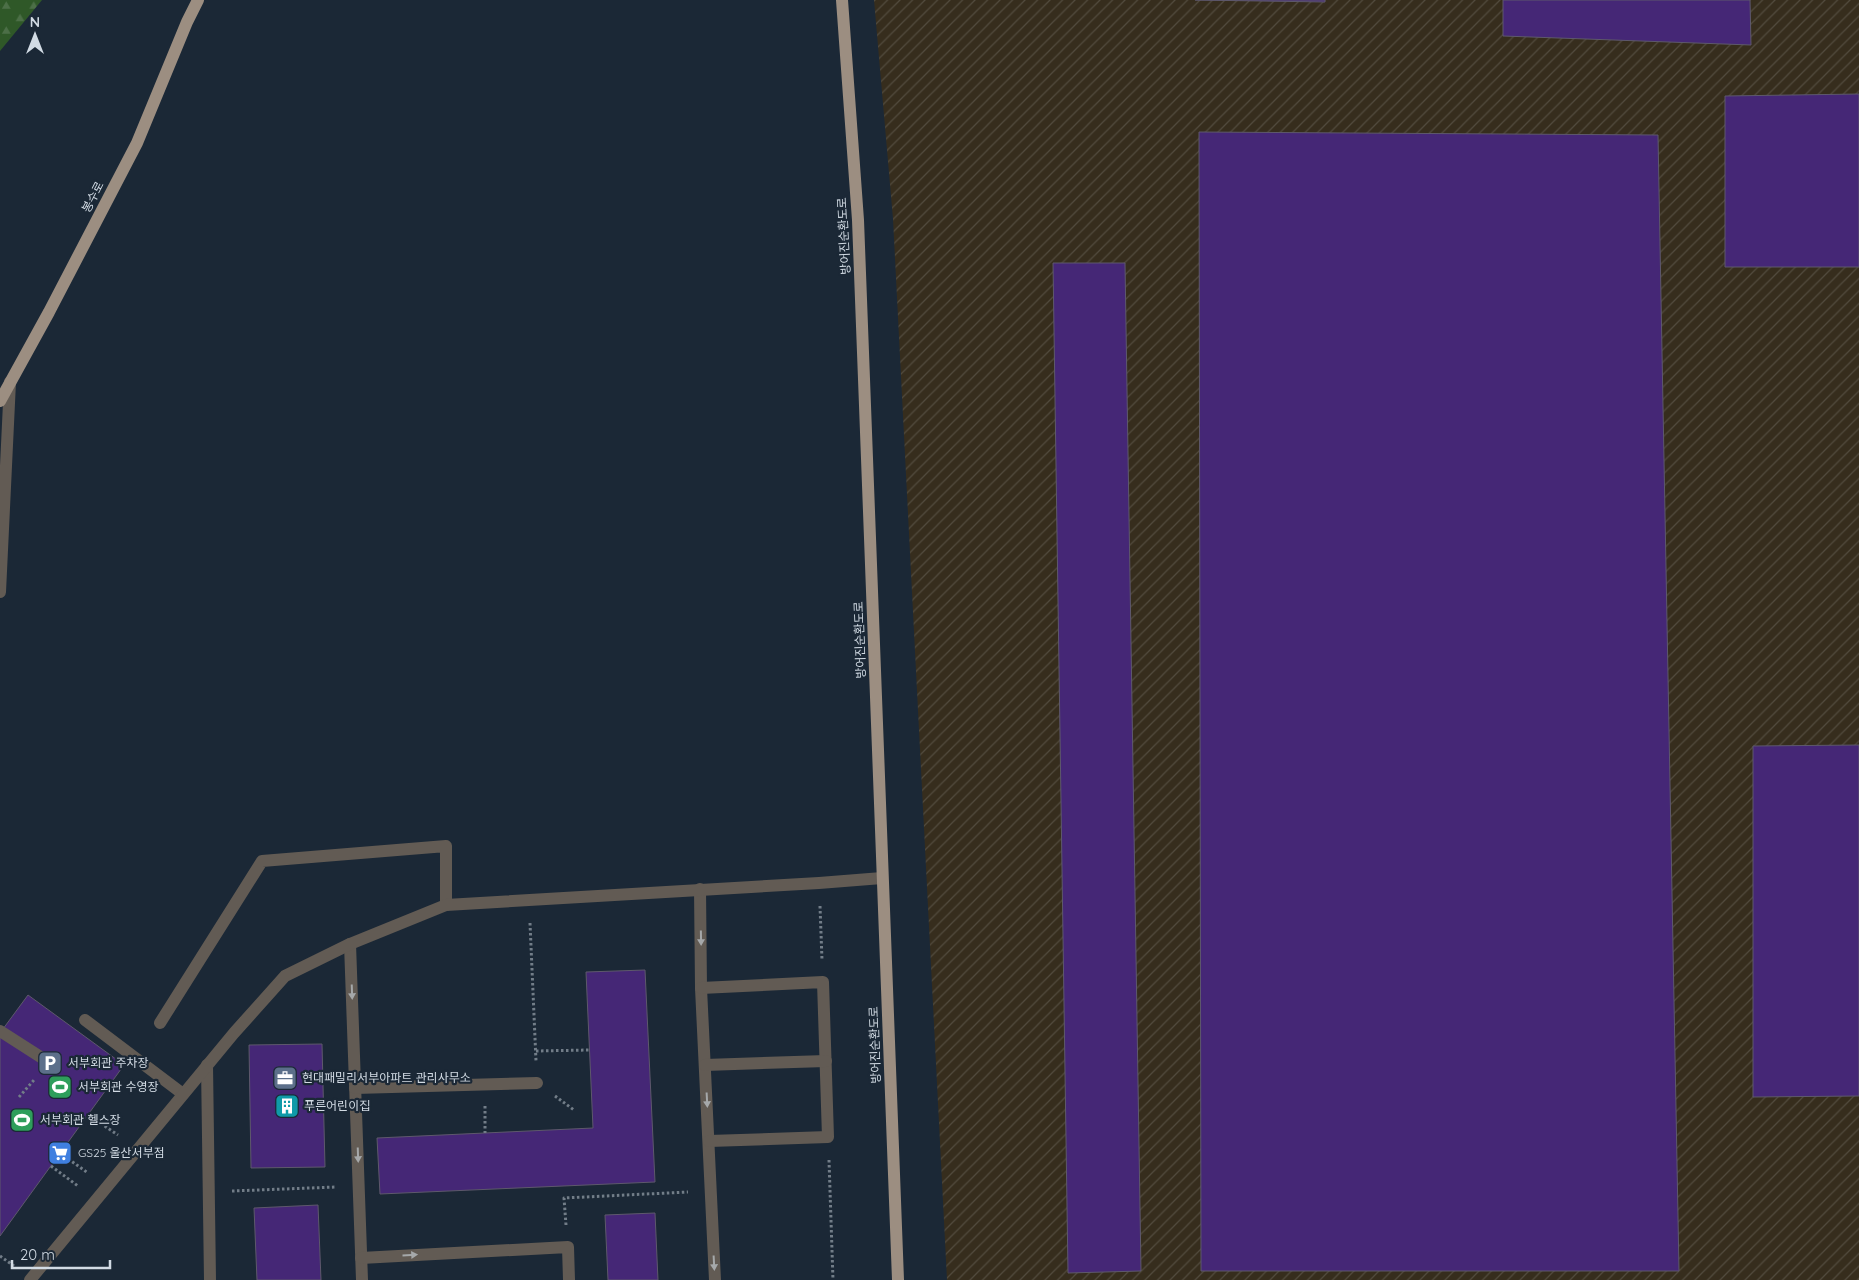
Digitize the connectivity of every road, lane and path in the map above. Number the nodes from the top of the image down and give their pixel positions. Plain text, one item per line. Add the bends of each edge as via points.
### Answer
1 (198, 0) edge
2 (842, 0) edge
3 (10, 382) junction
4 (0, 401) edge
5 (0, 592) edge
6 (882, 878) junction
7 (819, 883) junction
8 (700, 889) junction
9 (446, 904) junction
10 (530, 925) dead end
11 (350, 944) junction
12 (823, 982) junction
13 (701, 988) junction
14 (85, 1020) dead end
15 (160, 1023) dead end
16 (0, 1032) edge
17 (589, 1050) dead end
18 (536, 1051) junction
19 (826, 1061) junction
20 (50, 1063) dead end
21 (207, 1065) junction
22 (705, 1065) junction
23 (537, 1083) joint
24 (355, 1088) junction
25 (183, 1094) junction
26 (88, 1115) dead end
27 (828, 1137) junction
28 (709, 1141) junction
29 (138, 1149) junction
30 (60, 1153) dead end
31 (51, 1166) dead end
32 (107, 1186) junction
33 (359, 1186) junction
34 (711, 1190) junction
35 (209, 1192) junction
36 (96, 1199) junction
37 (568, 1247) junction
38 (361, 1258) junction
39 (42, 1265) junction
40 (30, 1280) edge
41 (42, 1280) edge
42 (210, 1280) edge
43 (362, 1280) edge
44 (569, 1280) edge
45 (715, 1280) edge
46 (833, 1280) edge
47 (898, 1280) edge

1 - 3 main road, 봉수로 via 137,143
2 - 6 main road, 방어진순환도로 via 858,220
3 - 4 main road, 봉수로
3 - 5 street
6 - 7 street
6 - 47 main road, 방어진순환도로
7 - 8 street
7 - 12 path
8 - 9 street
8 -> 13 street
9 - 11 street
9 - 15 street via 446,846 262,860
10 - 18 path
11 - 21 street via 285,976
11 -> 24 street
12 - 13 street
12 - 19 street
13 - 22 street
14 - 25 street
16 - 20 street
17 - 18 path
18 - 23 path
19 - 22 street
19 - 27 street
21 - 25 street
21 - 35 street
22 -> 28 street
23 - 24 street
24 -> 33 street
25 - 29 street
26 - 29 path
27 - 28 street
27 - 46 path
28 - 34 street
29 - 32 street
30 - 32 path
31 - 36 path
32 - 36 street
33 - 35 path
33 - 38 street
34 - 37 path via 564,1198
34 -> 45 street
35 - 42 street
36 - 39 street
38 -> 37 street
37 - 44 street
38 - 43 street
39 - 40 street
39 - 41 street

